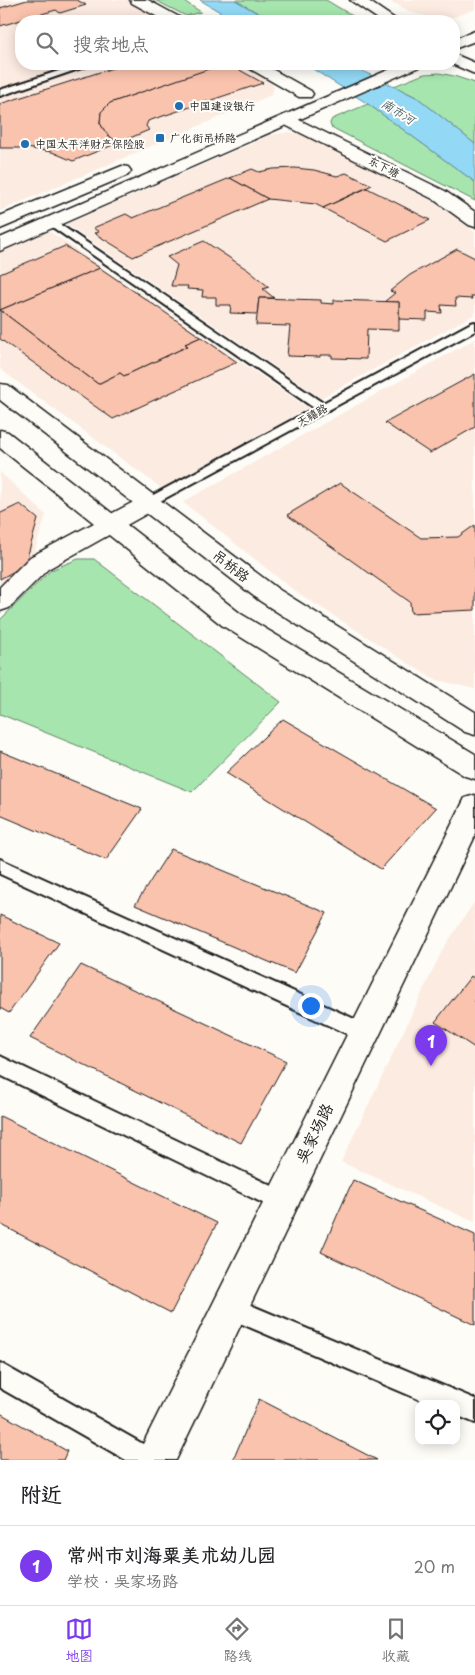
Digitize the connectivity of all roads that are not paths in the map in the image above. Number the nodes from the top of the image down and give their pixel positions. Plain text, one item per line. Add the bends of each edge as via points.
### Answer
1 (137, 0) edge
2 (357, 0) edge
3 (165, 15) edge
4 (381, 15) edge
5 (475, 35) edge
6 (460, 42) edge
7 (460, 61) edge
8 (475, 69) edge
9 (70, 70) edge
10 (263, 70) edge
11 (401, 70) edge
12 (324, 86) dead end
13 (0, 93) edge
14 (305, 94) junction
15 (282, 103) dead end
16 (289, 120) junction
17 (134, 166) dead end
18 (475, 221) edge
19 (52, 222) junction
20 (0, 223) edge
21 (0, 244) edge
22 (475, 326) edge
23 (0, 390) edge
24 (323, 409) junction
25 (0, 437) edge
26 (149, 503) junction
27 (110, 524) junction
28 (0, 602) edge
29 (475, 725) edge
30 (475, 768) edge
31 (475, 806) edge
32 (0, 866) edge
33 (363, 1032) junction
34 (0, 1065) edge
35 (281, 1201) junction
36 (229, 1307) junction
37 (0, 1375) edge
38 (475, 1411) edge
39 (148, 1460) edge
40 (155, 1460) edge

1 - 3 main road
2 - 4 main road
5 - 6 main road
7 - 8 main road
9 - 13 lane
10 - 14 main road
11 - 16 main road
12 - 14 main road
14 - 15 main road
16 - 18 main road, 东下塘 via 440,195
16 - 19 main road
17 - 20 main road
19 - 21 main road
19 - 24 lane
22 - 24 lane, 天禧路
23 - 26 main road, 吊桥路
24 - 26 lane, 天禧路
25 - 27 main road
26 - 27 main road
26 - 29 main road, 吊桥路 via 269,595
27 - 28 main road via 39,563
27 - 30 main road via 232,620
31 - 33 main road, 吴家场路
32 - 33 lane
33 - 35 main road, 吴家场路
34 - 35 lane
35 - 36 main road, 吴家场路
36 - 38 lane
36 - 40 main road, 吴家场路
37 - 39 lane

